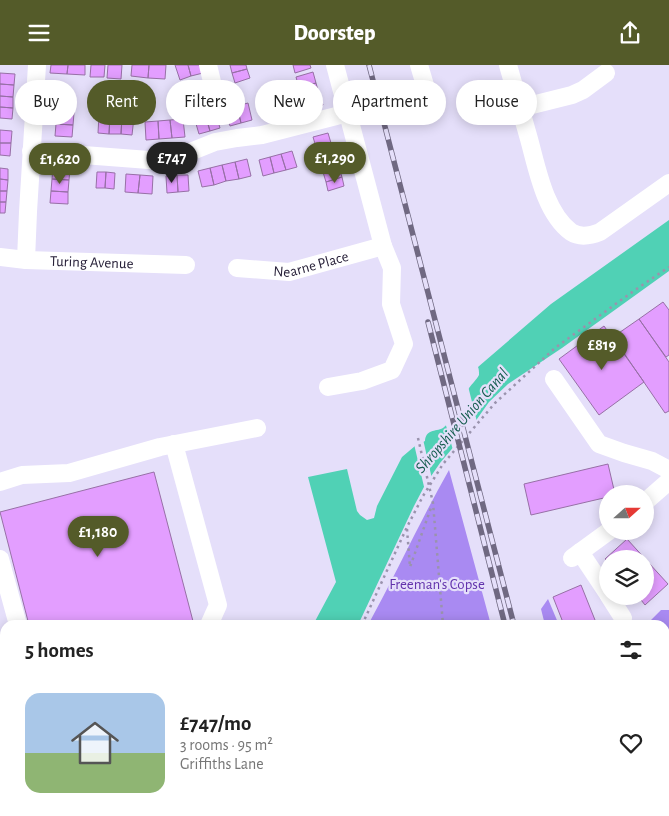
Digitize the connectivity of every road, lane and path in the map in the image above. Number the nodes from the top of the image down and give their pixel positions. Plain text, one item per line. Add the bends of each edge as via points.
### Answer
1 (37, 65) edge
2 (208, 65) edge
3 (335, 65) edge
4 (419, 65) edge
5 (508, 65) edge
6 (606, 73) dead end
7 (212, 80) edge
8 (339, 80) edge
9 (423, 80) edge
10 (512, 80) edge
11 (537, 104) edge
12 (333, 117) edge
13 (351, 125) edge
14 (525, 125) edge
15 (32, 151) junction
16 (669, 183) edge
17 (383, 246) junction
18 (0, 257) edge
19 (26, 260) junction
20 (186, 265) dead end
21 (669, 267) edge
22 (237, 268) dead end
23 (554, 379) dead end
24 (328, 387) dead end
25 (257, 429) dead end
26 (418, 438) dead end
27 (174, 444) junction
28 (669, 470) edge
29 (669, 481) edge
30 (0, 482) edge
31 (654, 494) edge
32 (433, 503) junction
33 (407, 527) junction
34 (599, 538) edge
35 (0, 559) edge
36 (599, 584) edge
37 (615, 605) edge
38 (623, 618) dead end
39 (17, 620) edge
40 (211, 620) edge
41 (364, 620) edge
42 (442, 620) edge

1 - 15 street
2 - 7 street
3 - 8 street
4 - 9 street
5 - 10 street
6 - 11 street via 572,95
12 - 15 street via 262,135 215,142 162,161
13 - 17 street
14 - 16 street via 544,190 564,226 578,236 600,232
15 - 19 street
17 - 22 street, Nearne Place via 289,272
17 - 24 street via 392,268 390,304 404,344 392,370 362,381
18 - 19 street, Turing Avenue
19 - 20 street, Turing Avenue
21 - 33 path via 556,348 494,403 443,464
23 - 28 street via 599,444 652,461
25 - 27 street
26 - 32 path
27 - 30 street via 69,473 22,475
27 - 40 street via 218,605
29 - 31 street
32 - 33 path via 410,567
32 - 42 path
33 - 41 path
34 - 36 street via 576,555
35 - 39 street
37 - 38 street

